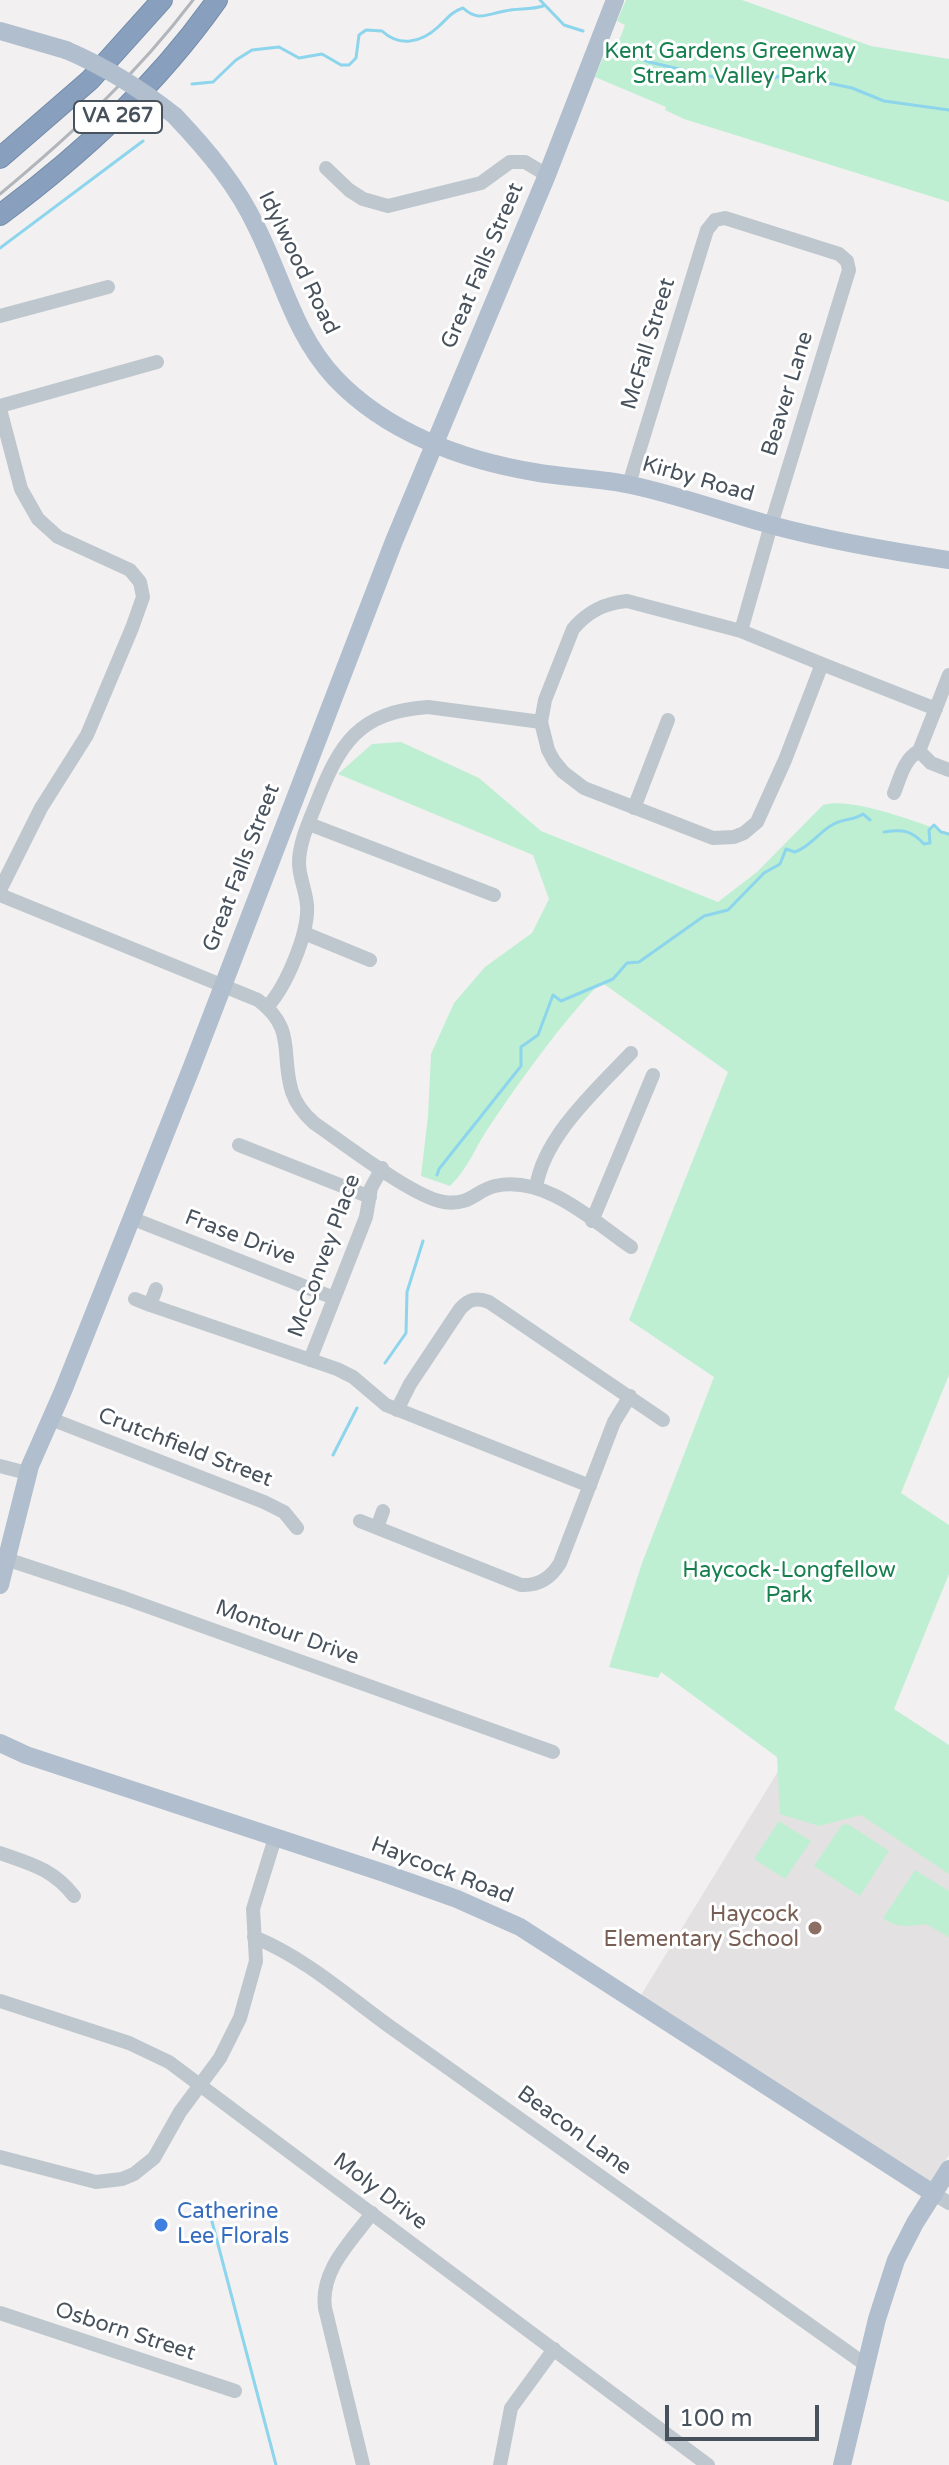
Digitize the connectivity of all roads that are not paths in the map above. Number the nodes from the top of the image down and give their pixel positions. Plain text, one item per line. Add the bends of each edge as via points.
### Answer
1 (162, 0) edge
2 (217, 0) edge
3 (615, 0) edge
4 (0, 31) edge
5 (0, 158) edge
6 (326, 168) dead end
7 (547, 175) junction
8 (0, 215) edge
9 (850, 260) joint
10 (108, 287) dead end
11 (0, 316) edge
12 (157, 362) dead end
13 (0, 407) edge
14 (435, 444) junction
15 (629, 484) junction
16 (771, 525) junction
17 (949, 560) edge
18 (741, 631) junction
19 (822, 664) junction
20 (949, 675) edge
21 (936, 709) junction
22 (668, 720) dead end
23 (541, 722) junction
24 (919, 751) junction
25 (949, 770) edge
26 (894, 793) dead end
27 (634, 808) junction
28 (309, 824) junction
29 (0, 892) edge
30 (494, 895) dead end
31 (304, 933) junction
32 (370, 960) dead end
33 (223, 986) junction
34 (267, 1007) junction
35 (631, 1053) dead end
36 (653, 1075) dead end
37 (239, 1145) dead end
38 (382, 1168) junction
39 (536, 1188) junction
40 (370, 1197) junction
41 (131, 1218) junction
42 (592, 1221) junction
43 (631, 1247) dead end
44 (156, 1289) dead end
45 (334, 1298) junction
46 (135, 1299) dead end
47 (150, 1305) junction
48 (310, 1360) junction
49 (630, 1396) junction
50 (397, 1410) junction
51 (51, 1419) junction
52 (663, 1420) dead end
53 (0, 1466) edge
54 (27, 1473) junction
55 (590, 1486) junction
56 (383, 1511) dead end
57 (360, 1521) dead end
58 (297, 1528) dead end
59 (377, 1528) junction
60 (6, 1559) junction
61 (0, 1585) edge
62 (0, 1743) edge
63 (553, 1752) dead end
64 (275, 1838) junction
65 (0, 1853) edge
66 (74, 1896) dead end
67 (254, 1937) junction
68 (0, 2001) edge
69 (200, 2085) junction
70 (0, 2157) edge
71 (949, 2169) edge
72 (942, 2198) edge
73 (372, 2213) junction
74 (0, 2313) edge
75 (554, 2349) junction
76 (866, 2365) junction
77 (235, 2391) dead end
78 (704, 2464) edge
79 (363, 2465) edge
80 (500, 2465) edge
81 (842, 2465) edge

1 - 5 highway, VA 267 via 90,80
2 - 8 highway, VA 267 via 117,119
3 - 7 main road, Great Falls Street
4 - 14 main road, Idylwood Road, bridge via 66,50 117,75 175,116 232,183 257,227 297,324 322,363 368,408
6 - 7 street, Great Falls Street via 363,199 388,206 481,183 510,162 525,162
7 - 14 main road, Great Falls Street
9 - 15 street, McFall Street via 713,216
9 - 16 street, Beaver Lane
10 - 11 street
12 - 13 street
13 - 29 street via 21,489 38,519 58,537 130,570 143,597 97,713
14 - 15 main road, Kirby Road via 531,472
14 - 33 main road, Great Falls Street
15 - 16 main road, Kirby Road
16 - 17 main road, Kirby Road via 857,546
16 - 18 street, Beaver Lane
18 - 19 street
18 - 23 street via 638,603 601,606 573,629
19 - 21 street
19 - 27 street via 785,760 751,828 734,837 713,838
20 - 21 street
21 - 24 street
22 - 27 street
23 - 27 street via 548,750 563,772 584,788
23 - 28 street via 428,707 375,719 352,737 334,762
24 - 25 street
24 - 26 street via 906,763
28 - 30 street
28 - 31 street via 299,864 307,907
29 - 33 street
31 - 32 street
31 - 34 street via 281,989
33 - 34 street
33 - 41 main road, Great Falls Street
34 - 38 street via 283,1032 292,1093 304,1114
35 - 39 street via 570,1119 541,1166
36 - 42 street
37 - 40 street
38 - 39 street via 445,1202 474,1199 494,1186
38 - 40 street, McConvey Place
39 - 42 street
40 - 45 street, McConvey Place
41 - 45 street, Frase Drive
41 - 51 main road, Great Falls Street
42 - 43 street
44 - 47 street
45 - 48 street, McConvey Place
46 - 47 street
47 - 48 street
48 - 50 street via 346,1373
49 - 50 street via 489,1302 476,1299 460,1309
49 - 52 street
49 - 55 street via 614,1422
50 - 55 street
51 - 54 main road, Great Falls Street
51 - 58 street, Crutchfield Street via 264,1502 284,1512
53 - 54 street
54 - 60 main road, Great Falls Street
55 - 59 street via 557,1568 529,1585
56 - 59 street
57 - 59 street
60 - 61 main road, Great Falls Street
60 - 63 street, Montour Drive
62 - 64 main road, Haycock Road
64 - 67 street via 253,1909
64 - 72 main road, Haycock Road via 457,1899 520,1927
65 - 66 street via 50,1872
67 - 69 street via 254,1976 240,2018
67 - 76 street, Beacon Lane via 285,1949
68 - 69 street, Moly Drive via 149,2052
69 - 70 street via 154,2158 122,2179 96,2182
69 - 73 street, Moly Drive
71 - 72 main road
72 - 76 main road via 896,2260
73 - 75 street, Moly Drive
73 - 79 street via 331,2270 324,2290
74 - 77 street, Osborn Street
75 - 78 street, Moly Drive
75 - 80 street via 511,2408
76 - 81 main road

